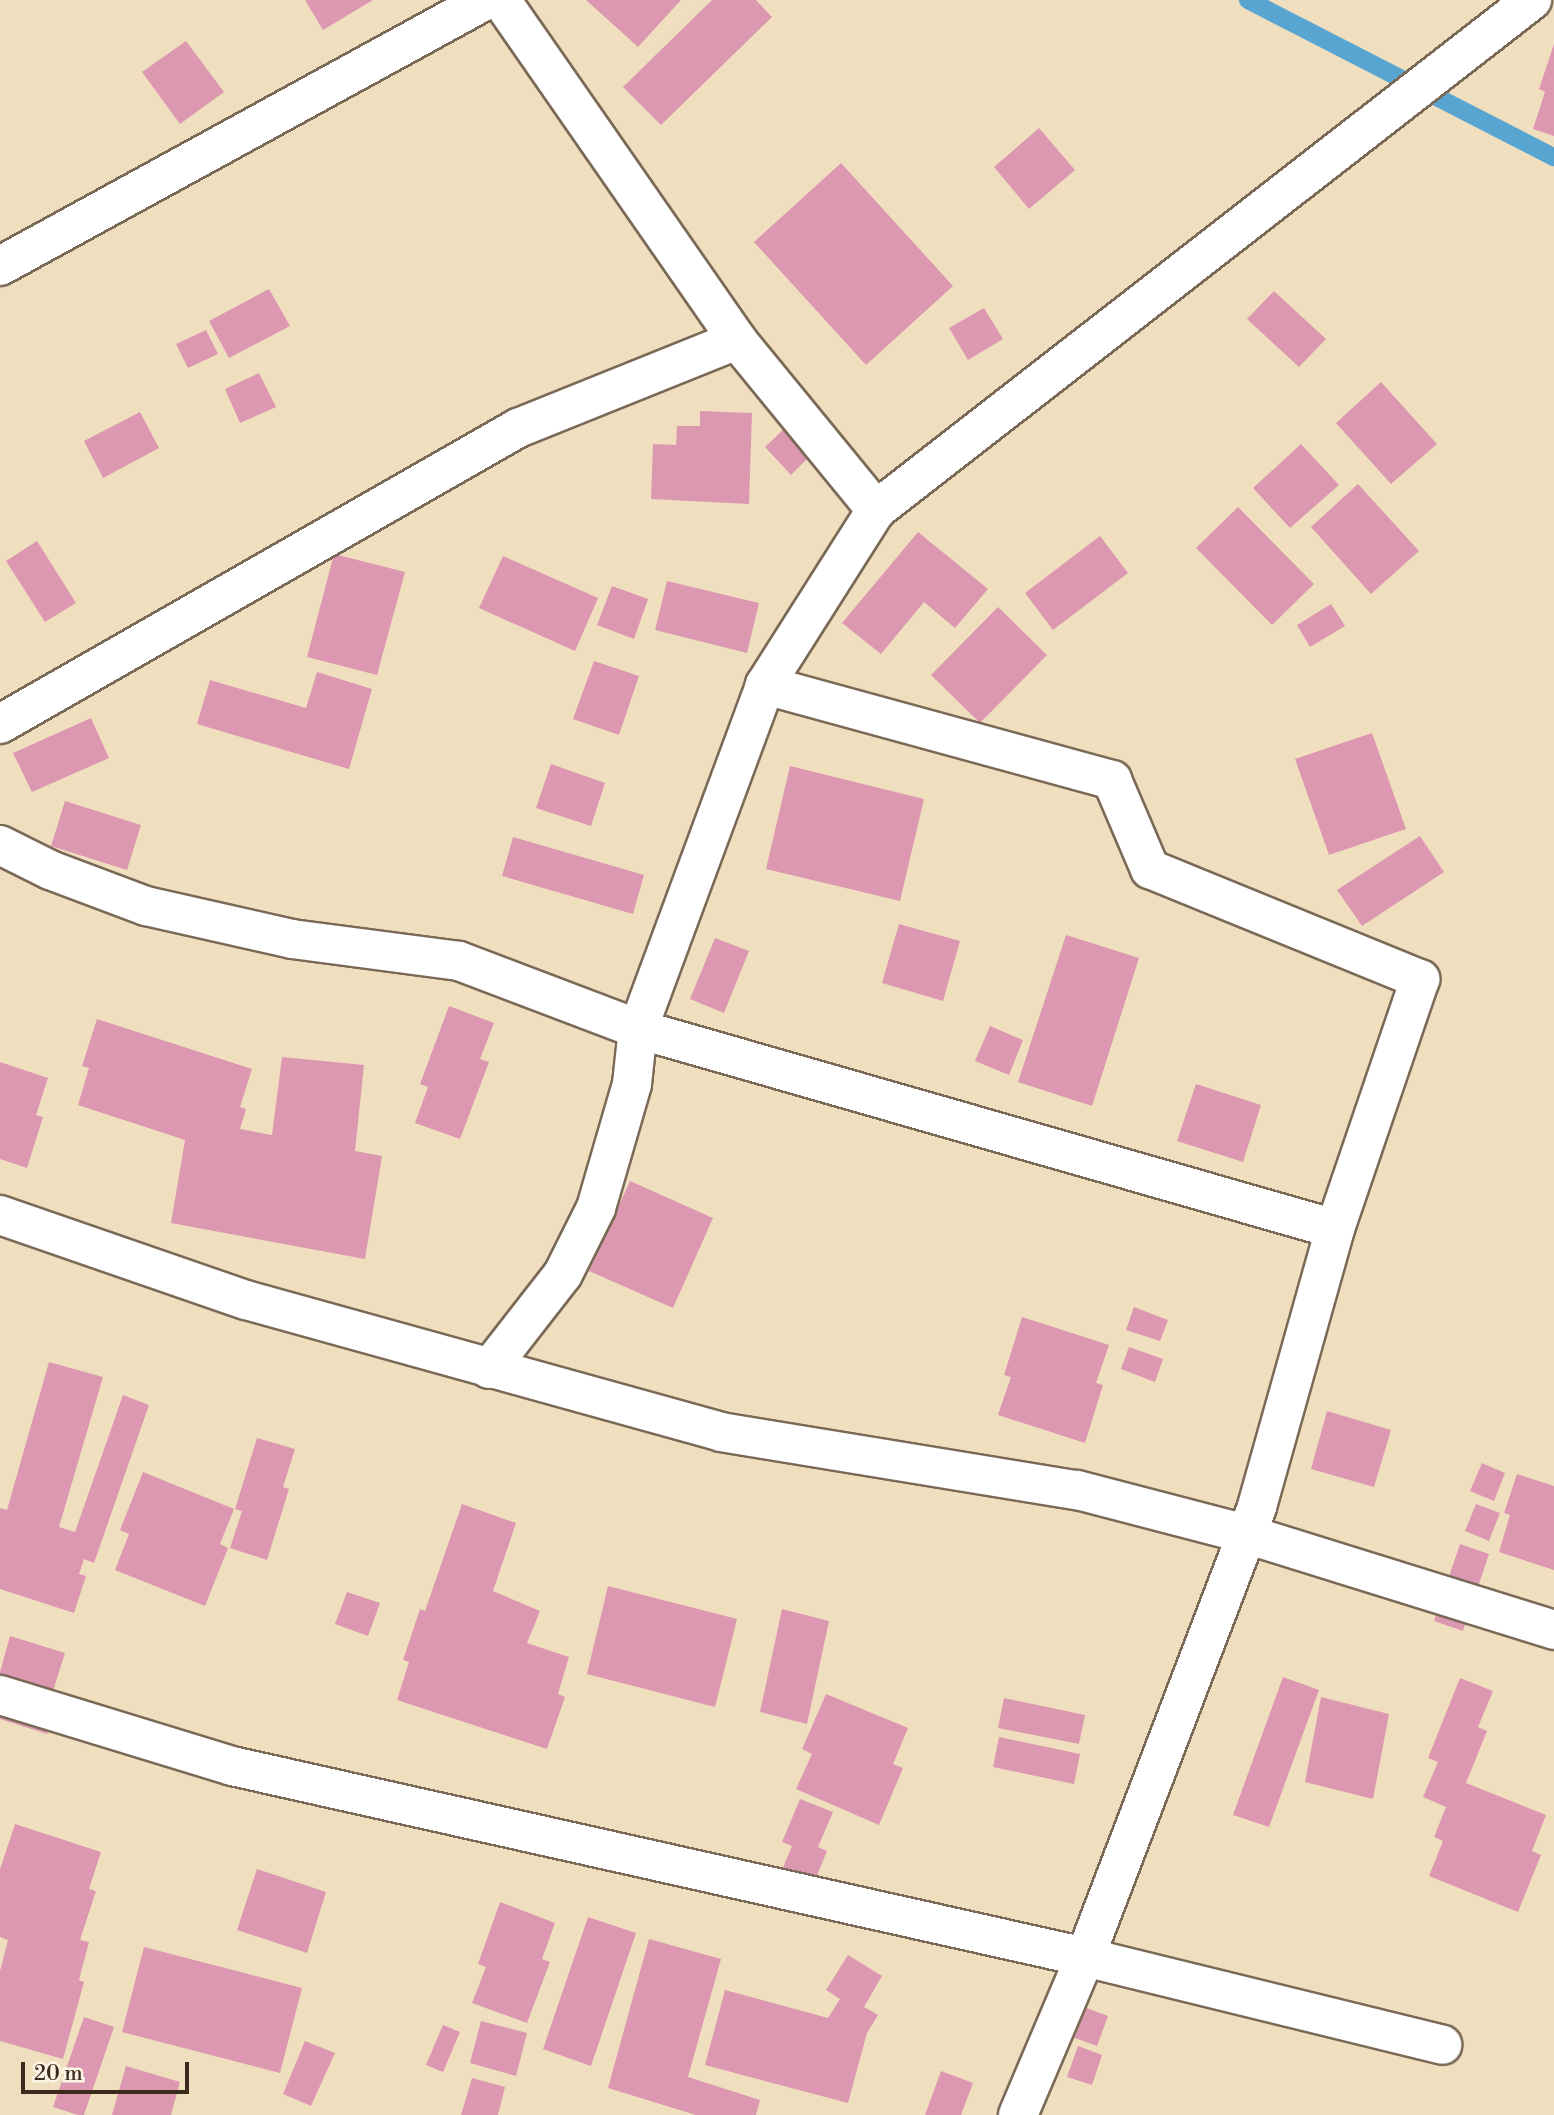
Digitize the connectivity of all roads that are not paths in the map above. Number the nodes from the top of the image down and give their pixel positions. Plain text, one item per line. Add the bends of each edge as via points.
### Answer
1 (486, 0) edge
2 (501, 0) edge
3 (1532, 0) edge
4 (0, 266) edge
5 (737, 340) junction
6 (876, 510) junction
7 (765, 685) junction
8 (0, 724) edge
9 (0, 845) edge
10 (638, 1029) junction
11 (0, 1215) edge
12 (1335, 1229) junction
13 (489, 1369) junction
14 (1246, 1534) junction
15 (1554, 1630) edge
16 (0, 1695) edge
17 (1084, 1957) junction
18 (1442, 2045) dead end
19 (1018, 2115) edge

1 - 4 street
2 - 5 street
3 - 6 street
5 - 6 street
5 - 8 street via 518,428
6 - 7 street
7 - 10 street
7 - 12 street via 1111,780 1150,869 1420,979
9 - 10 street via 50,870 146,906 292,940 458,961
10 - 12 street
10 - 13 street via 632,1084 596,1208 563,1274
11 - 13 street via 246,1300
12 - 14 street
13 - 14 street via 721,1432 1077,1490
14 - 15 street
14 - 17 street
16 - 17 street via 232,1766
17 - 18 street
17 - 19 street

